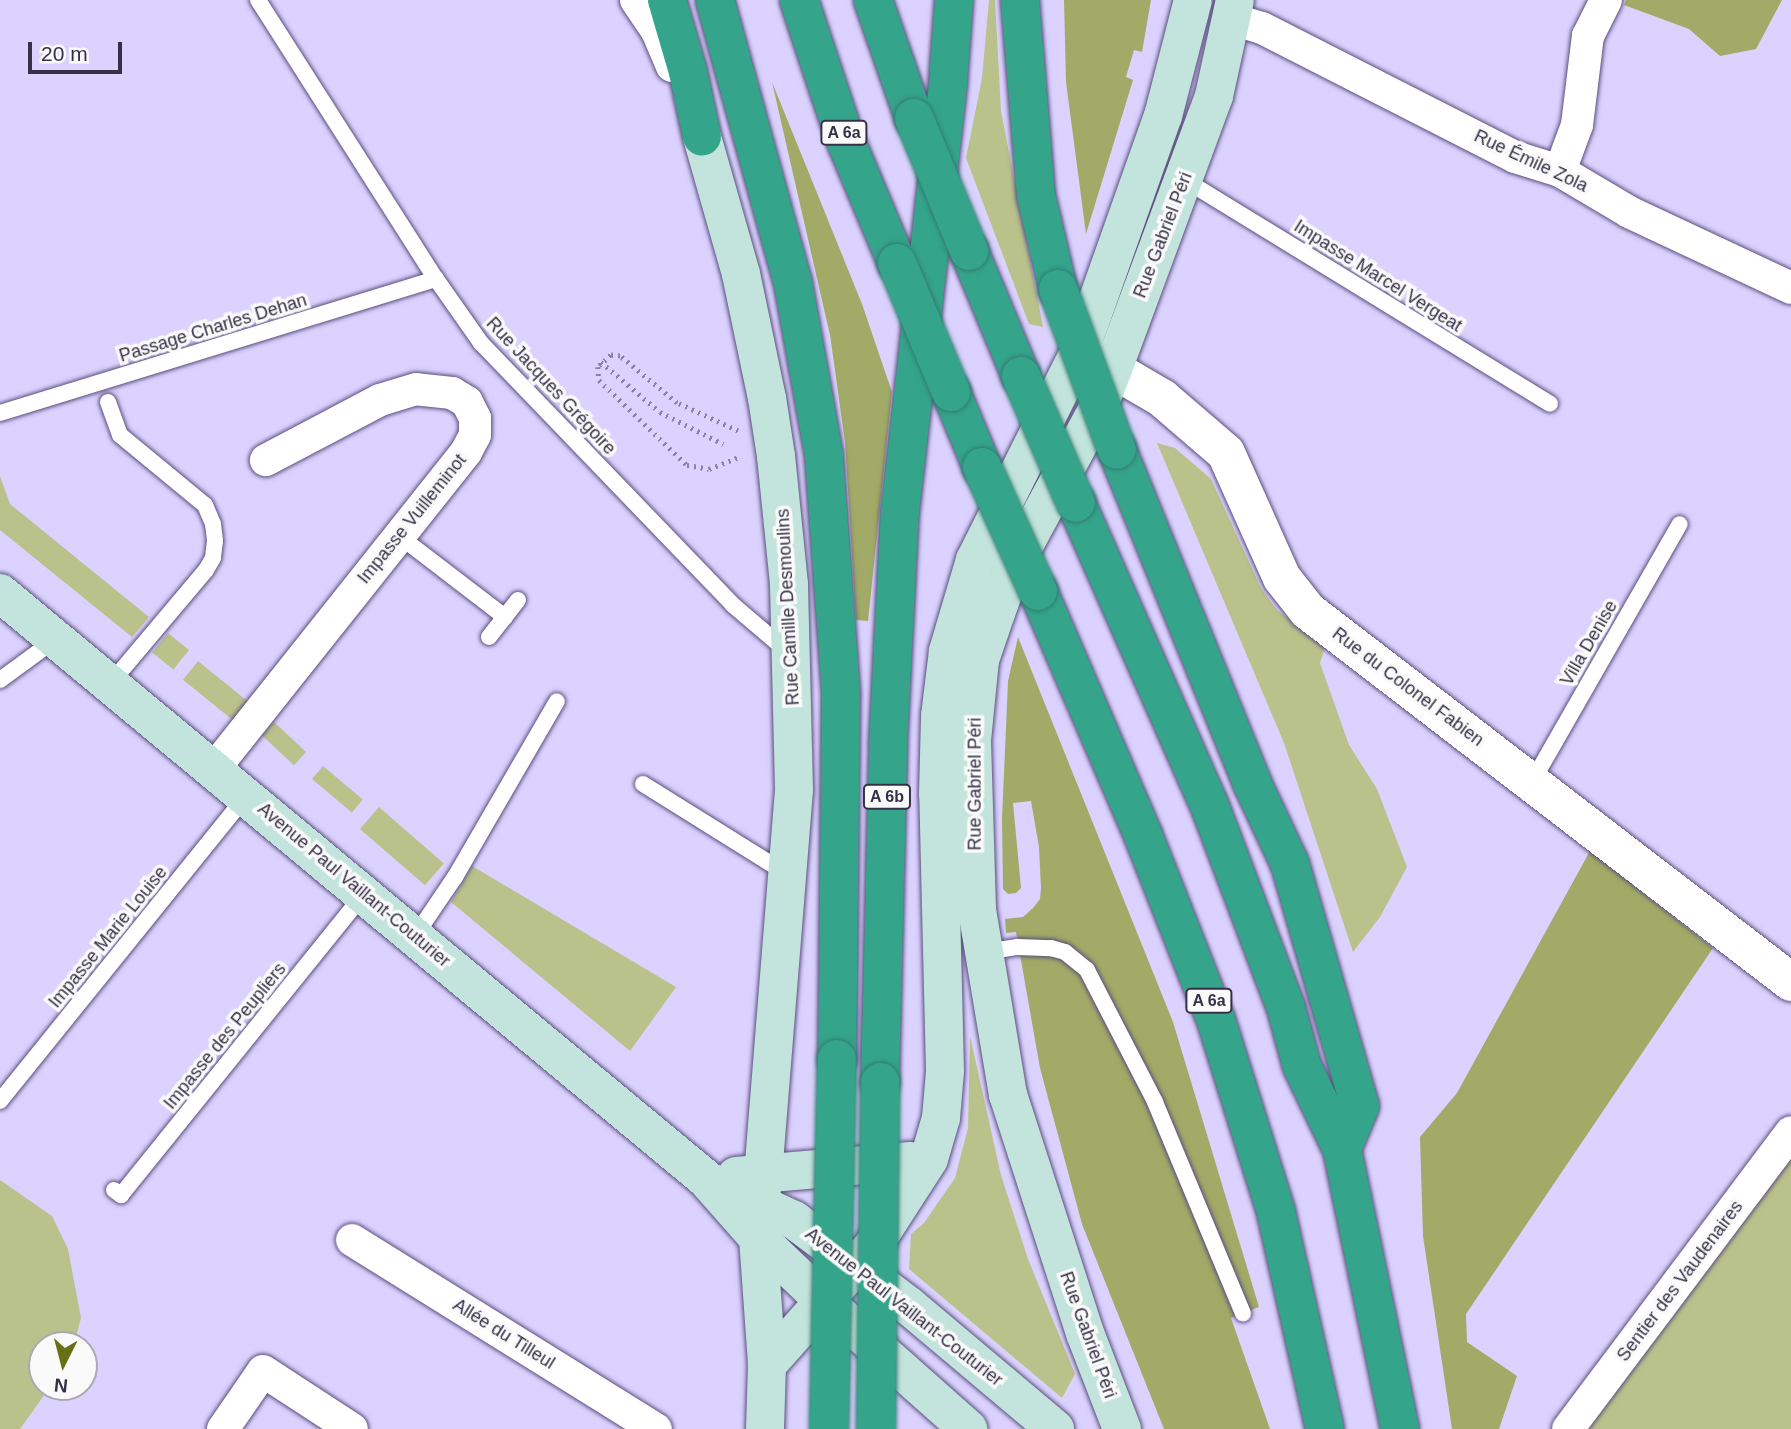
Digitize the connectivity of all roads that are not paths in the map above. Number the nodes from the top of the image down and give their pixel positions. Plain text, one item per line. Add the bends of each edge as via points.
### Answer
1 (258, 0) edge
2 (636, 0) edge
3 (667, 0) edge
4 (715, 0) edge
5 (799, 0) edge
6 (873, 0) edge
7 (954, 0) edge
8 (1020, 0) edge
9 (1193, 0) edge
10 (1606, 0) edge
11 (1234, 9) edge
12 (702, 137) junction
13 (1560, 171) junction
14 (1185, 180) junction
15 (436, 279) junction
16 (1791, 288) edge
17 (1080, 350) junction
18 (1114, 369) junction
19 (108, 402) dead end
20 (1550, 404) dead end
21 (0, 413) edge
22 (266, 460) dead end
23 (1680, 524) dead end
24 (398, 535) junction
25 (0, 593) edge
26 (518, 600) dead end
27 (505, 617) junction
28 (489, 637) dead end
29 (56, 639) junction
30 (792, 655) junction
31 (0, 680) edge
32 (111, 683) junction
33 (557, 701) dead end
34 (214, 769) junction
35 (1532, 782) junction
36 (643, 784) dead end
37 (246, 796) junction
38 (789, 875) junction
39 (364, 894) junction
40 (415, 936) junction
41 (983, 953) junction
42 (1791, 982) edge
43 (0, 1101) edge
44 (1791, 1132) edge
45 (1342, 1149) junction
46 (929, 1159) junction
47 (706, 1179) junction
48 (114, 1189) dead end
49 (760, 1205) junction
50 (352, 1240) dead end
51 (856, 1266) junction
52 (824, 1301) junction
53 (909, 1306) junction
54 (1243, 1313) dead end
55 (767, 1366) junction
56 (1117, 1422) edge
57 (223, 1429) edge
58 (352, 1429) edge
59 (656, 1429) edge
60 (765, 1429) edge
61 (829, 1429) edge
62 (876, 1429) edge
63 (968, 1429) edge
64 (1055, 1429) edge
65 (1325, 1429) edge
66 (1400, 1429) edge
67 (1568, 1429) edge

1 - 15 lane, Rue Jacques Grégoire
2 - 12 street, Rue Camille Desmoulins via 657,31
3 - 12 highway
4 - 61 highway, A 6b, bridge via 793,284 824,456 841,694
5 - 65 highway, A 6a, bridge via 847,144 1143,835 1216,1020 1276,1212
6 - 45 highway, bridge via 915,118 1021,376 1209,804 1286,1008 1302,1066
7 - 62 highway, A 6b, bridge via 900,512 889,718
8 - 45 highway, bridge via 1036,195 1058,289 1117,450 1252,783 1290,864 1360,1106
9 - 17 main road, Rue Gabriel Péri via 1163,116
10 - 13 street via 1588,36 1577,125
11 - 13 street, Rue Émile Zola via 1262,28 1515,157
11 - 14 main road, Rue Gabriel Péri via 1214,96
12 - 30 main road, Rue Camille Desmoulins via 741,274 767,398 784,518
13 - 16 street, Rue Émile Zola via 1629,212
14 - 18 main road, Rue Gabriel Péri
14 - 20 lane, Impasse Marcel Vergeat
15 - 21 lane, Passage Charles Dehan
15 - 30 lane, Rue Jacques Grégoire via 481,343 733,606
17 - 18 street, Rue du Colonel Fabien
17 - 46 main road, Rue Gabriel Péri via 975,560 948,651 937,794 945,1071 941,1118
18 - 35 street, Rue du Colonel Fabien via 1162,398 1226,453 1282,578 1308,611
18 - 41 main road, Rue Gabriel Péri via 1097,410 1013,566 980,660 972,740 977,909
19 - 32 lane via 120,435 205,505 215,541 206,570
22 - 24 street, Impasse Vuilleminot via 400,393 440,389 461,397 475,418 471,443
23 - 35 lane, Villa Denise
24 - 27 lane
24 - 34 street, Impasse Vuilleminot
25 - 29 main road, Avenue Paul Vaillant-Couturier
26 - 27 lane
27 - 28 lane
29 - 31 lane
29 - 32 main road, Avenue Paul Vaillant-Couturier
30 - 38 main road, Rue Camille Desmoulins via 794,778
32 - 34 main road, Avenue Paul Vaillant-Couturier
33 - 40 lane via 455,877
34 - 37 main road, Avenue Paul Vaillant-Couturier
35 - 42 street, Rue du Colonel Fabien
36 - 38 lane
37 - 39 main road, Avenue Paul Vaillant-Couturier
37 - 43 lane, Impasse Marie Louise
38 - 49 main road, Rue Camille Desmoulins
39 - 40 main road, Avenue Paul Vaillant-Couturier
39 - 48 lane, Impasse des Peupliers via 121,1195
40 - 47 main road, Avenue Paul Vaillant-Couturier
41 - 54 lane via 1051,948 1065,952 1087,970 1155,1102
41 - 56 main road, Rue Gabriel Péri via 1008,1095
44 - 67 street, Sentier des Vaudenaires
45 - 66 highway
46 - 49 main road
46 - 51 main road, Rue Gabriel Péri via 902,1205
47 - 49 main road, Avenue Paul Vaillant-Couturier
47 - 49 main road
49 - 51 main road, Avenue Paul Vaillant-Couturier via 794,1220
49 - 52 main road, Avenue Paul Vaillant-Couturier
49 - 55 main road
50 - 59 street, Allée du Tilleul
51 - 52 main road, Rue Gabriel Péri
51 - 53 main road, Avenue Paul Vaillant-Couturier
52 - 53 main road
52 - 55 main road, Rue Gabriel Péri
52 - 63 main road, Avenue Paul Vaillant-Couturier
53 - 64 main road, Avenue Paul Vaillant-Couturier
55 - 60 main road
57 - 58 street via 263,1371

